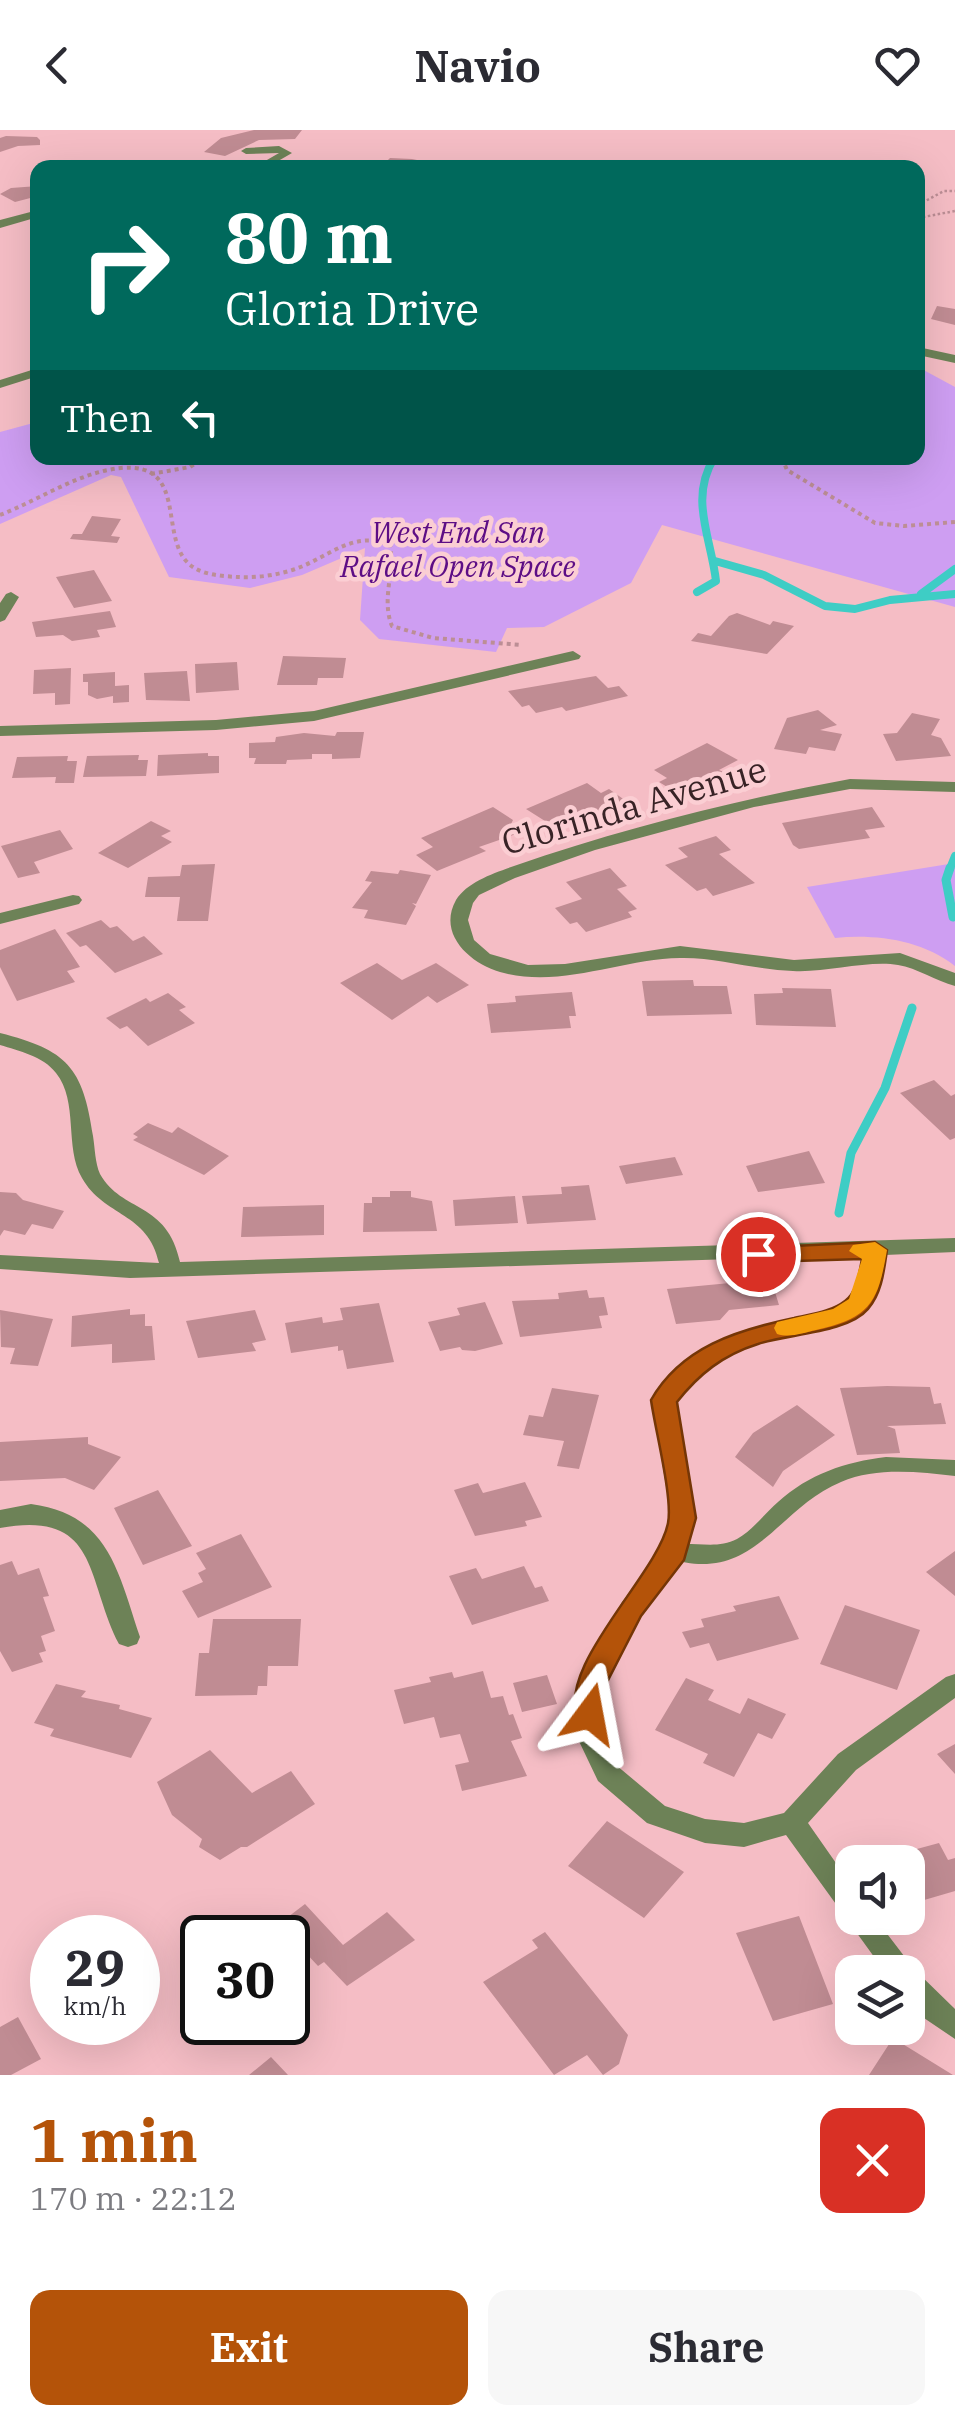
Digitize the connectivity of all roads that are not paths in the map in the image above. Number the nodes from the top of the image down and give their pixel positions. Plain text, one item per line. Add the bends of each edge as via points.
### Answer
1 (246, 150) dead end
2 (273, 160) edge
3 (30, 215) edge
4 (0, 224) edge
5 (925, 353) edge
6 (955, 359) edge
7 (30, 375) edge
8 (0, 384) edge
9 (11, 598) dead end
10 (0, 617) edge
11 (573, 656) road end
12 (0, 731) edge
13 (955, 787) edge
14 (72, 900) dead end
15 (0, 919) edge
16 (955, 980) edge
17 (0, 1039) edge
18 (955, 1246) edge
19 (875, 1250) junction
20 (0, 1262) edge
21 (172, 1270) junction
22 (955, 1468) edge
23 (0, 1518) edge
24 (674, 1552) junction
25 (128, 1636) dead end
26 (955, 1684) edge
27 (792, 1822) junction
28 (835, 1884) edge
29 (873, 1935) edge
30 (888, 1955) edge
31 (925, 2000) edge
32 (955, 2026) edge

1 - 2 lane via 287,153
3 - 4 street
5 - 6 street
7 - 8 street
9 - 10 street
11 - 12 street via 314,716
13 - 16 street, Clorinda Avenue via 850,784 752,802 510,874 473,891 459,920 466,942 483,958 528,971 680,952 794,966 900,958
14 - 15 street
17 - 21 street via 68,1071 94,1180 162,1233
18 - 19 street
19 - 21 street
19 - 24 street via 858,1304 840,1316 752,1336 716,1352 688,1370 664,1400 683,1518
20 - 21 street
22 - 24 lane via 890,1464 848,1470 796,1498 734,1552
23 - 25 street via 24,1512 61,1516 94,1544
24 - 27 street via 630,1609 589,1690 590,1737 607,1773 656,1815 705,1832 744,1834
26 - 27 street via 847,1762
27 - 28 street
29 - 30 street
31 - 32 street

